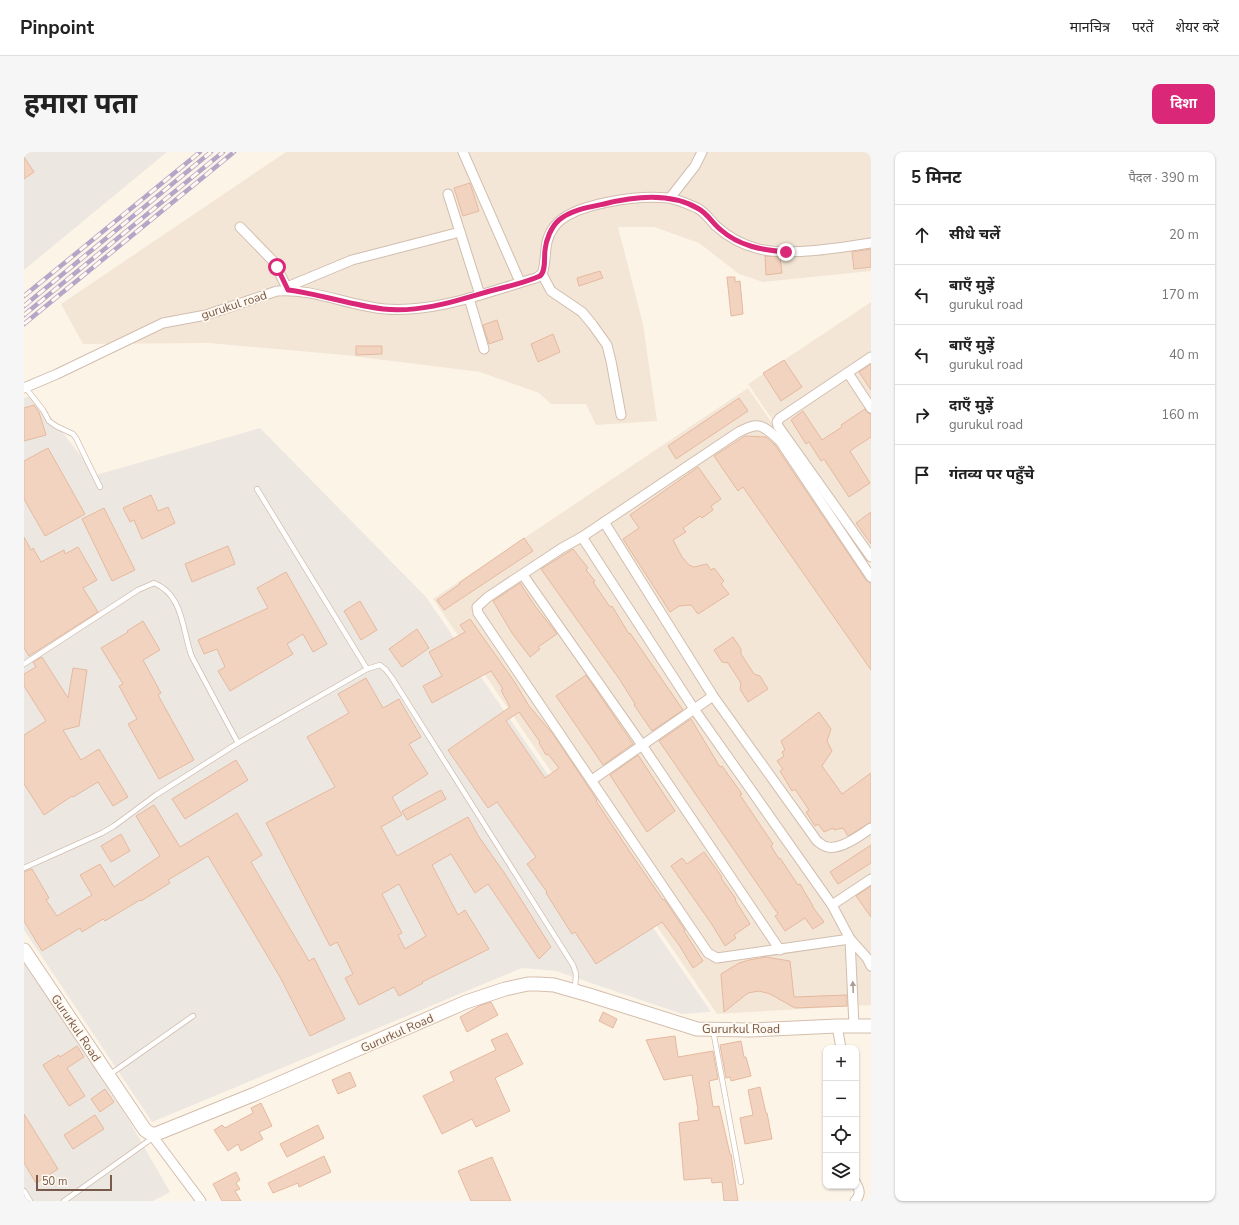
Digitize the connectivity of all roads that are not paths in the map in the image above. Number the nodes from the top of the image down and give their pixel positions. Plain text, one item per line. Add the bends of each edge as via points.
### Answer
1 (462, 152) edge
2 (702, 152) edge
3 (448, 194) dead end
4 (670, 198) junction
5 (240, 227) dead end
6 (460, 232) junction
7 (871, 244) edge
8 (542, 274) junction
9 (520, 282) junction
10 (287, 288) junction
11 (480, 294) junction
12 (469, 298) junction
13 (484, 349) dead end
14 (871, 357) edge
15 (848, 373) junction
16 (25, 388) edge
17 (871, 408) edge
18 (621, 415) dead end
19 (100, 487) dead end
20 (258, 489) dead end
21 (604, 522) junction
22 (582, 537) junction
23 (871, 557) edge
24 (523, 575) junction
25 (871, 577) edge
26 (24, 664) edge
27 (367, 669) junction
28 (713, 696) junction
29 (694, 709) junction
30 (238, 743) junction
31 (642, 745) junction
32 (592, 780) junction
33 (871, 828) edge
34 (24, 868) edge
35 (871, 879) edge
36 (832, 905) junction
37 (850, 939) junction
38 (24, 950) edge
39 (780, 950) junction
40 (871, 966) edge
41 (575, 991) junction
42 (193, 1016) dead end
43 (837, 1026) junction
44 (854, 1026) junction
45 (871, 1026) edge
46 (713, 1030) junction
47 (840, 1045) edge
48 (108, 1076) junction
49 (153, 1136) junction
50 (741, 1182) dead end
51 (859, 1189) edge
52 (24, 1191) edge
53 (30, 1201) edge
54 (64, 1201) edge
55 (201, 1201) edge
56 (855, 1201) edge

1 - 9 street
2 - 4 street via 695,166
3 - 6 street
4 - 7 street via 698,208 730,237 758,249 786,252
4 - 8 street via 642,197 609,202 568,215 552,229 545,249
5 - 10 street via 271,259
6 - 10 street via 352,260
6 - 11 street
8 - 9 street, gurukul road
8 - 18 street via 551,291 582,312 607,345
9 - 11 street, gurukul road
10 - 12 street, gurukul road via 384,309 432,307
10 - 16 street, gurukul road via 206,315 163,323
11 - 12 street, gurukul road
12 - 13 street
14 - 15 street
15 - 17 street
15 - 23 street via 780,418 777,424
16 - 19 lane via 52,424 73,434
20 - 27 lane
21 - 22 street
21 - 25 street via 737,433 752,426 760,426 780,441
21 - 28 street
22 - 24 street
22 - 29 street
24 - 31 street
24 - 32 street via 479,605 478,613
26 - 30 lane via 138,590 154,583 167,592 178,608 192,657
27 - 30 lane
27 - 41 lane via 380,665 392,678 573,965 576,974
28 - 29 street
28 - 33 street via 817,841 834,847 858,837
29 - 31 street
29 - 36 street
30 - 34 lane via 156,795 114,826
31 - 32 street
31 - 39 street
32 - 39 street via 708,953 717,958
35 - 36 street
36 - 37 street
37 - 39 street
37 - 40 street
44 -> 37 street
38 - 48 street, Gururkul Road
41 - 46 street, Gururkul Road via 697,1029
41 - 49 street, Gururkul Road via 554,985 528,984 466,1002
42 - 48 lane
43 - 44 street, Gururkul Road
43 - 46 street, Gururkul Road
43 - 47 street
44 - 45 street, Gururkul Road
46 - 50 lane
48 - 49 street, Gururkul Road via 144,1130
49 - 54 lane
49 - 55 street
51 - 56 street
52 - 53 lane

